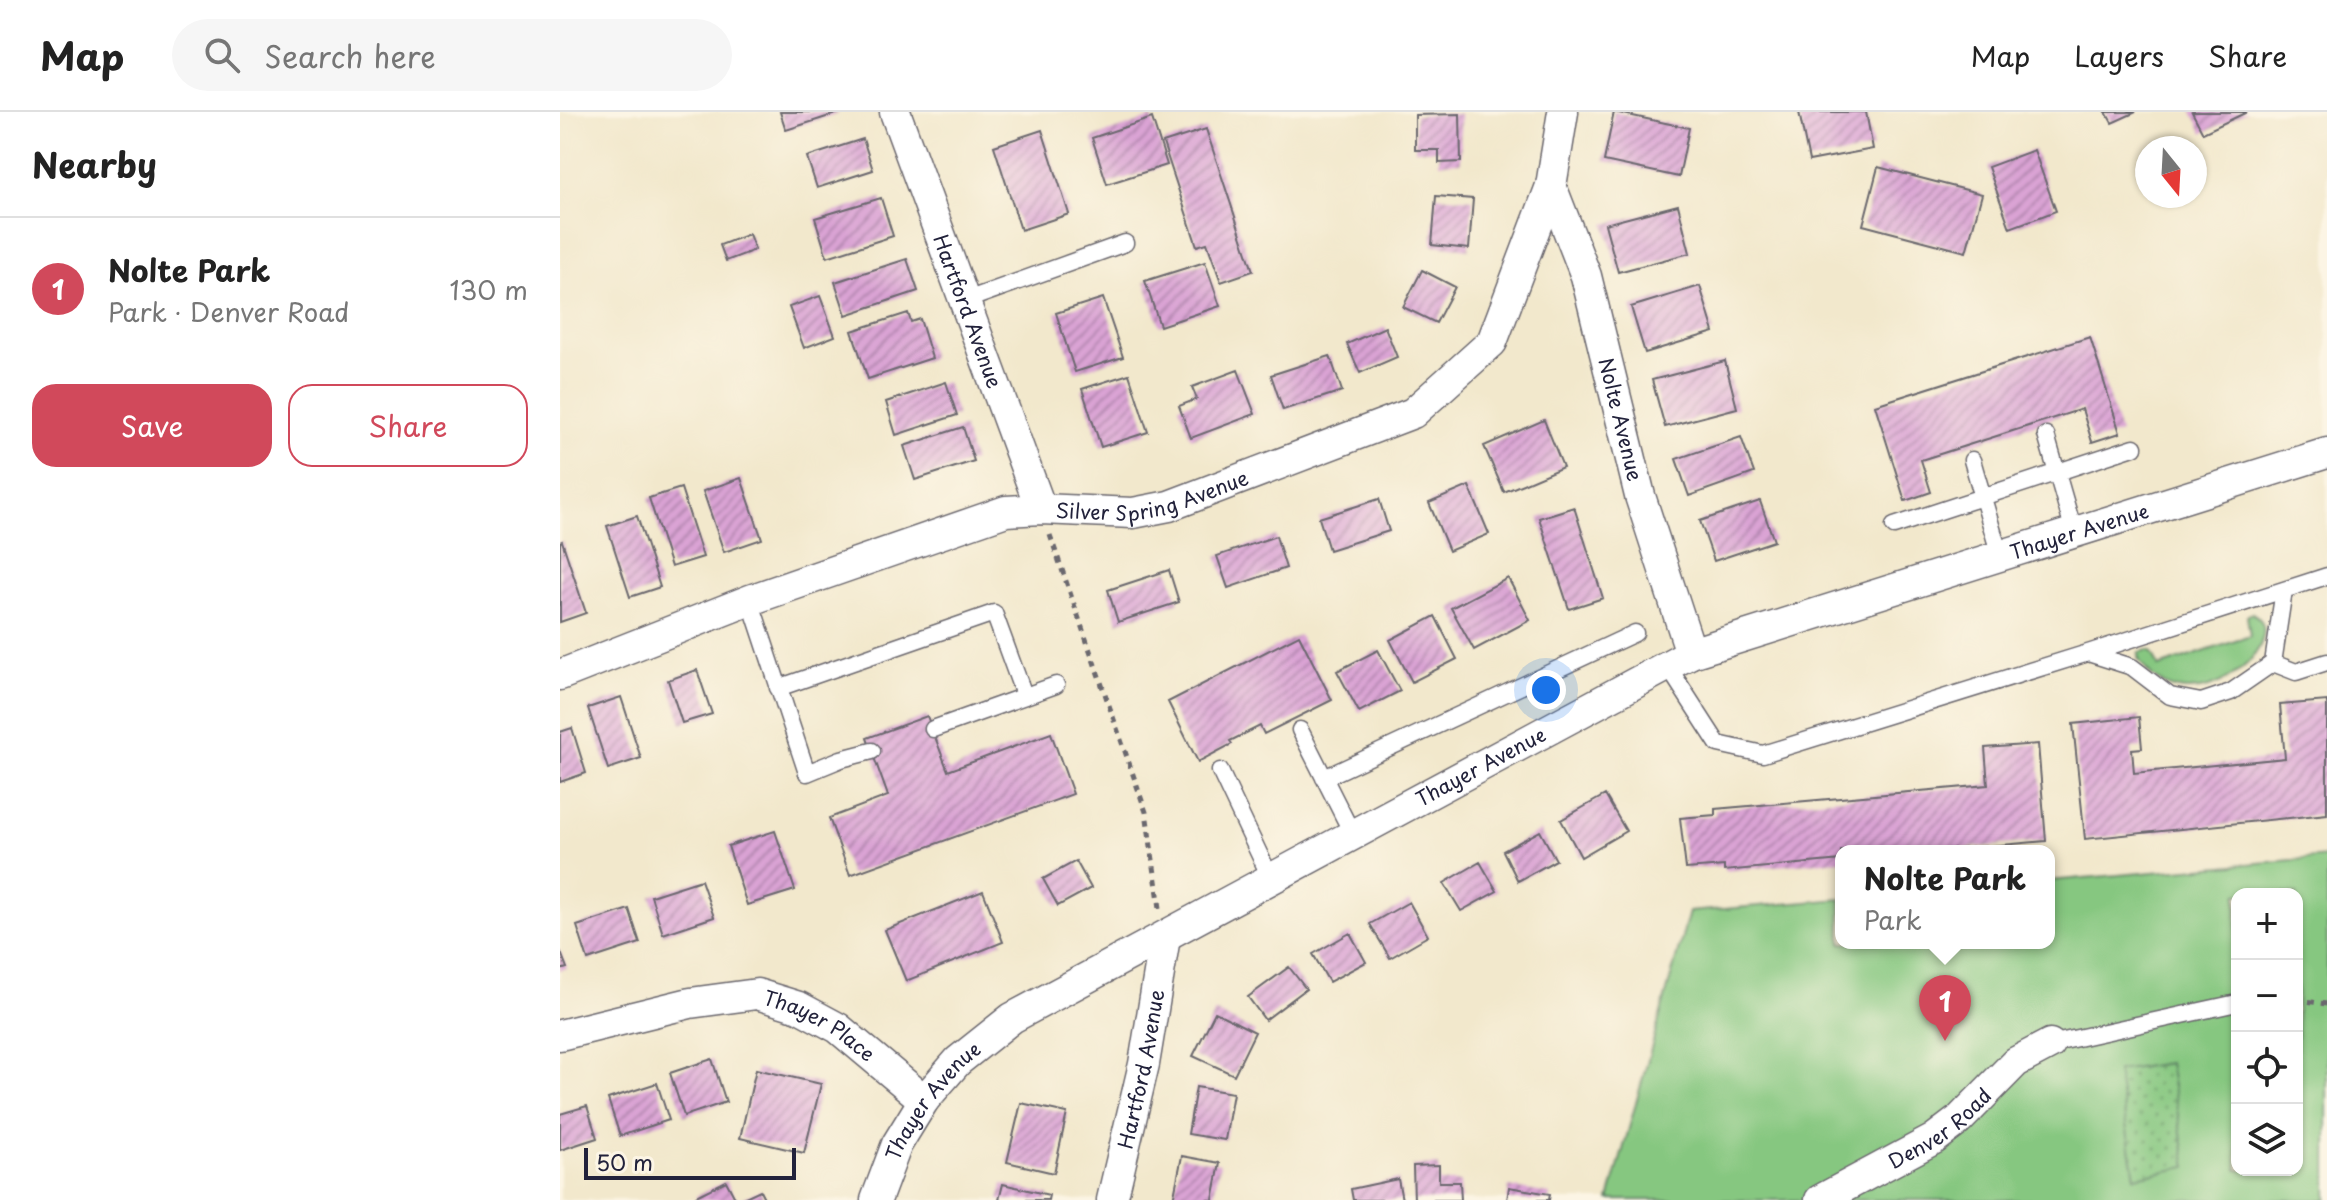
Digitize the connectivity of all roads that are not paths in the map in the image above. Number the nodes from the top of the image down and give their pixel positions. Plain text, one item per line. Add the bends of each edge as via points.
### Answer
1 (895, 112) edge
2 (1563, 112) edge
3 (1551, 186) junction
4 (1125, 243) dead end
5 (964, 301) junction
6 (2046, 435) dead end
7 (2134, 447) dead end
8 (2327, 453) edge
9 (1972, 460) dead end
10 (2057, 472) junction
11 (1982, 497) junction
12 (1041, 509) junction
13 (1894, 526) dead end
14 (2074, 532) junction
15 (2000, 556) junction
16 (2327, 576) edge
17 (2284, 590) junction
18 (750, 600) junction
19 (1635, 633) dead end
20 (2088, 653) junction
21 (1679, 659) junction
22 (2327, 662) edge
23 (2273, 663) junction
24 (560, 675) edge
25 (1056, 685) dead end
26 (778, 688) junction
27 (1024, 695) junction
28 (933, 729) dead end
29 (1300, 730) dead end
30 (872, 751) dead end
31 (1220, 771) dead end
32 (1324, 778) junction
33 (1353, 835) junction
34 (1271, 879) junction
35 (1165, 937) junction
36 (2231, 1004) edge
37 (560, 1035) edge
38 (2050, 1044) joint
39 (924, 1100) junction
40 (876, 1200) edge
41 (1112, 1200) edge
42 (1820, 1200) edge

1 - 5 street, Hartford Avenue
2 - 3 street, Silver Spring Avenue
3 - 12 street, Silver Spring Avenue via 1492,342 1413,413 1169,506 1133,513
3 - 21 street, Nolte Avenue via 1586,276
4 - 5 lane
5 - 12 street, Hartford Avenue
6 - 10 lane
7 - 10 lane
8 - 14 street, Thayer Avenue
9 - 11 lane
10 - 11 lane
10 - 14 lane
11 - 13 lane
11 - 15 lane
12 - 18 street, Silver Spring Avenue via 1006,511
14 - 15 street, Thayer Avenue
15 - 21 street, Thayer Avenue
16 - 17 lane
17 - 20 lane
17 - 23 lane
18 - 24 street, Silver Spring Avenue
18 - 26 lane
19 - 32 lane
20 - 21 lane via 1763,754 1718,744
20 - 23 lane via 2132,667 2170,696 2201,702 2231,692
21 - 33 street, Thayer Avenue
22 - 23 lane via 2296,672
25 - 27 lane
26 - 27 lane via 994,613
26 - 30 lane via 807,773
27 - 28 lane
29 - 32 lane
31 - 34 lane
32 - 33 lane
33 - 34 street, Thayer Avenue
34 - 35 street, Thayer Avenue
35 - 39 street, Thayer Avenue via 1012,1018 958,1061
35 - 41 street, Hartford Avenue via 1144,1064
36 - 38 lane
37 - 39 street, Thayer Place via 690,1003 757,994 799,1007 838,1028
38 - 42 street, Denver Road via 2016,1062 1934,1139
39 - 40 street, Thayer Avenue via 897,1144

